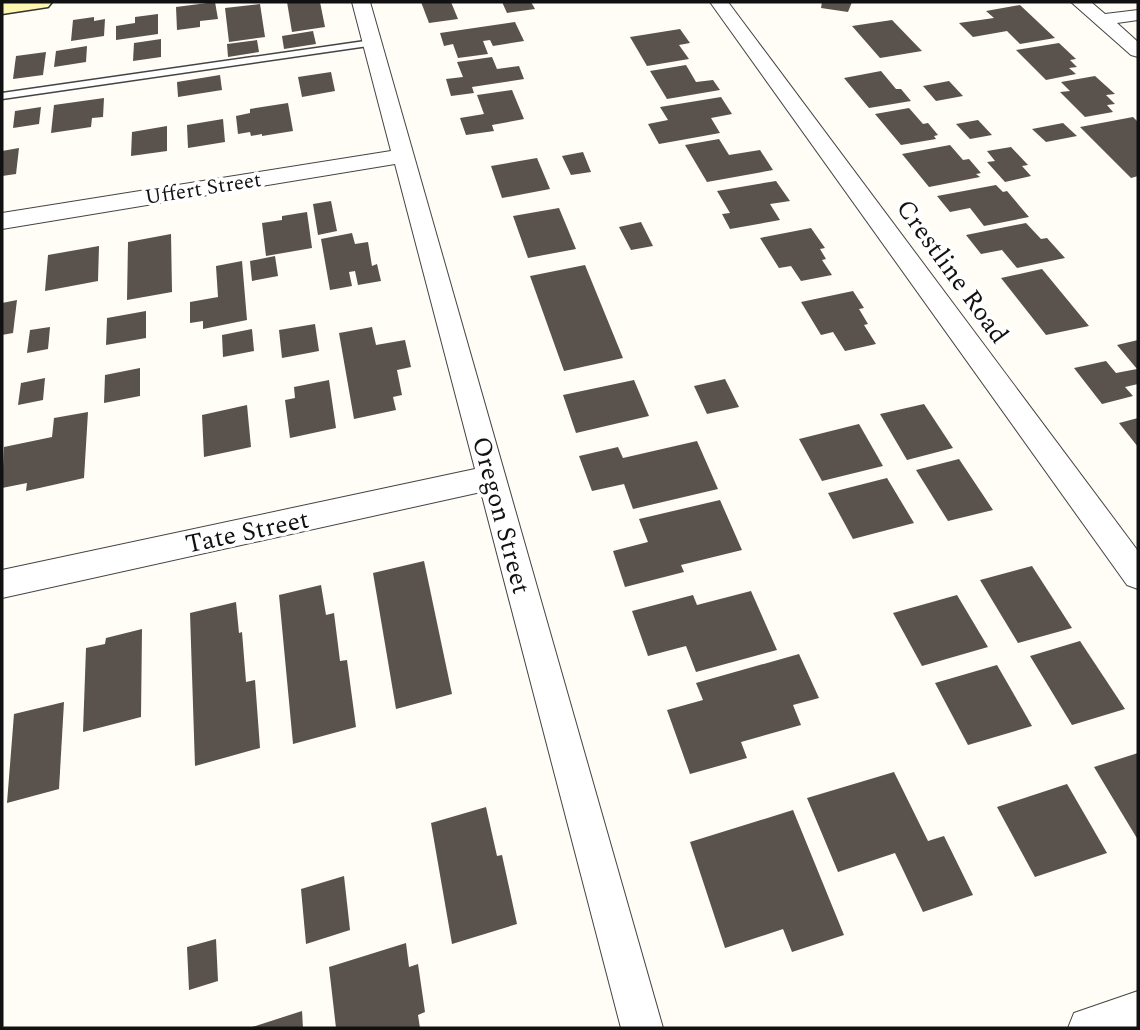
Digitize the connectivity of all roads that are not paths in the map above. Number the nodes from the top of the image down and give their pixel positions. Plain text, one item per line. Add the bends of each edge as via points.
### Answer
1 (40, 2) edge
2 (361, 2) edge
3 (719, 2) edge
4 (1080, 2) edge
5 (2, 6) edge
6 (1138, 15) edge
7 (1102, 20) junction
8 (372, 43) junction
9 (1138, 51) edge
10 (2, 96) edge
11 (403, 156) junction
12 (2, 220) edge
13 (491, 478) junction
14 (1138, 575) edge
15 (2, 584) edge
16 (1138, 1011) edge
17 (642, 1028) edge
18 (1089, 1028) edge

1 - 5 main road
2 - 8 street, Oregon Street
3 - 14 street, Crestline Road
4 - 7 street
6 - 7 street
7 - 9 street
8 - 10 lane
8 - 11 street, Oregon Street
11 - 12 street, Uffert Street
11 - 13 street, Oregon Street
13 - 15 street, Tate Street
13 - 17 street, Oregon Street
16 - 18 street

